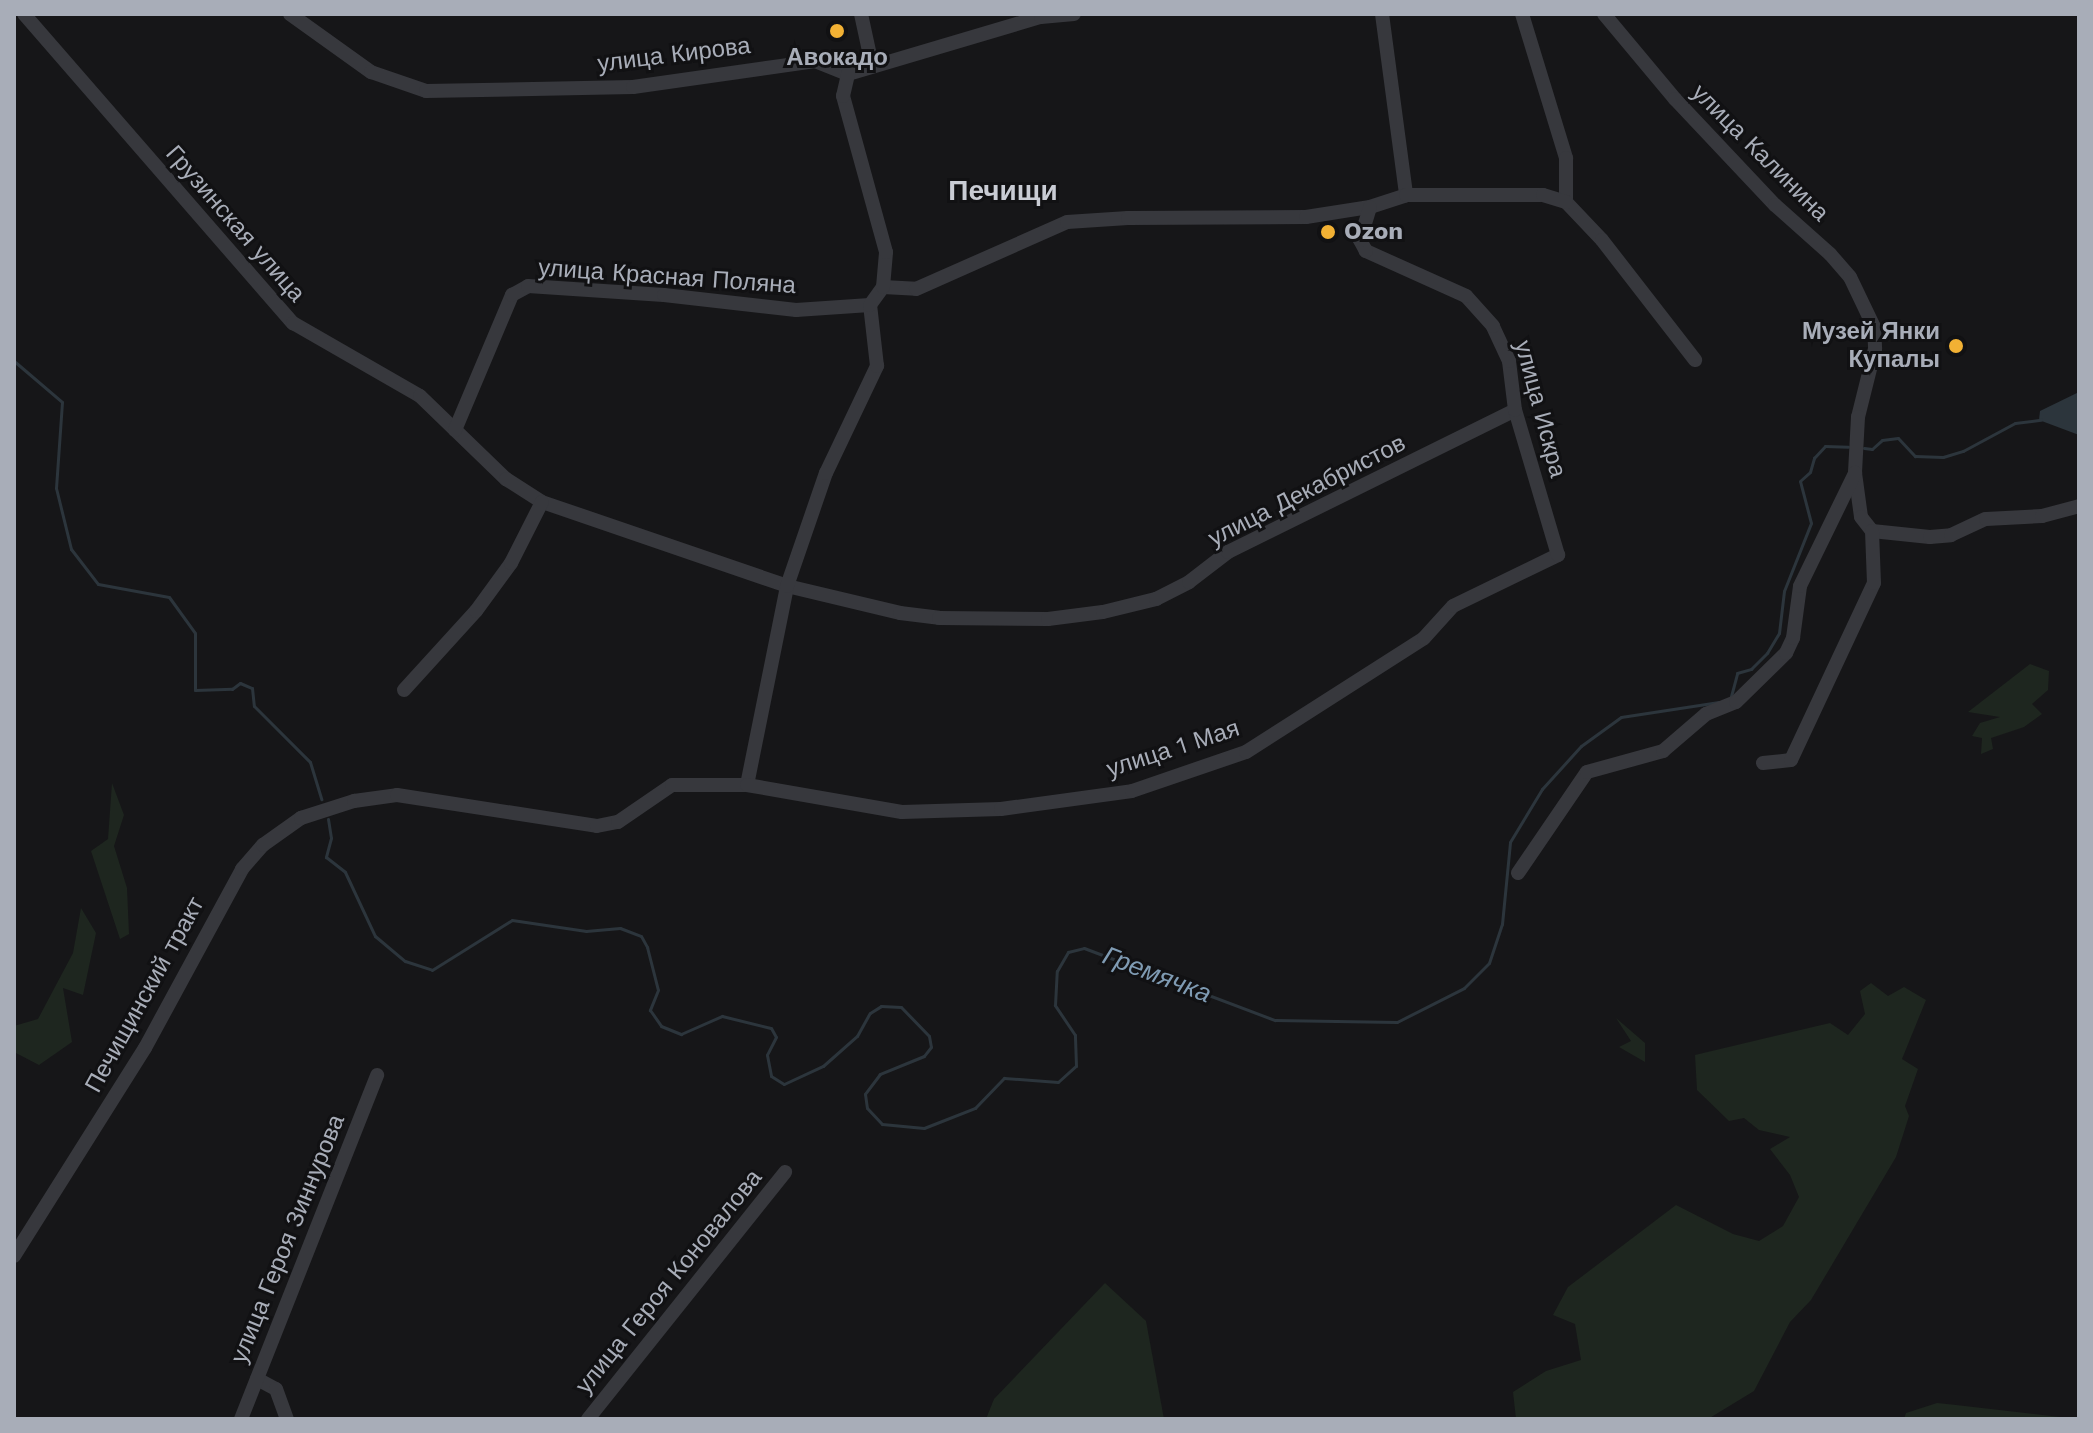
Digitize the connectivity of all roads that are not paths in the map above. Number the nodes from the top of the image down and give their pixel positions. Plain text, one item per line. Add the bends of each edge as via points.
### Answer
1 (24, 14) edge
2 (290, 14) edge
3 (861, 14) edge
4 (1074, 14) edge
5 (1382, 14) edge
6 (1522, 14) edge
7 (1604, 14) edge
8 (872, 65) junction
9 (848, 74) junction
10 (1406, 195) junction
11 (1566, 202) junction
12 (1370, 207) junction
13 (883, 287) junction
14 (870, 305) junction
15 (1695, 360) dead end
16 (1515, 410) junction
17 (455, 430) junction
18 (1855, 473) junction
19 (542, 502) junction
20 (2079, 506) edge
21 (1872, 531) junction
22 (1558, 555) joint
23 (787, 586) junction
24 (404, 690) dead end
25 (1763, 763) dead end
26 (747, 785) junction
27 (354, 801) joint
28 (1518, 873) dead end
29 (377, 1075) dead end
30 (785, 1172) dead end
31 (14, 1256) edge
32 (257, 1379) junction
33 (241, 1419) edge
34 (287, 1419) edge
35 (588, 1419) edge

1 - 17 street, Грузинская улица via 293,323 420,396
2 - 9 street, улица Кирова via 371,72 426,91 633,87 815,61
3 - 8 street
4 - 8 street via 1041,17
5 - 10 street
6 - 11 street via 1566,158
7 - 18 street, улица Калинина via 1685,110 1850,277 1874,327 1875,349 1858,417
8 - 9 street
9 - 13 street via 843,96 886,252
10 - 11 street via 1543,195
10 - 12 street
11 - 15 street
12 - 13 street via 1306,217 1067,222 916,289
12 - 16 street, улица Искра via 1360,240 1366,251 1466,296 1493,326 1509,361
13 - 14 street
14 - 17 street, улица Красная Поляна via 796,310 528,286 512,295
14 - 23 street via 877,366 826,473
16 - 22 street, улица Искра
16 - 23 street, улица Декабристов via 1228,552 1189,582 1143,602 1048,619 939,618
17 - 19 street, Грузинская улица via 506,479
18 - 21 street via 1861,517
18 - 28 street via 1800,586 1786,653 1736,702 1706,714 1663,751 1587,772
19 - 23 street, Грузинская улица
19 - 24 street via 511,563 476,611
20 - 21 street via 2042,516 1986,519 1951,535
21 - 25 street via 1874,583 1791,760
22 - 26 street, улица 1 Мая via 1453,606 1424,638 1246,752 1132,791 1001,809 902,812
23 - 26 street
26 - 27 street, улица 1 Мая via 672,785 618,822 597,826 397,795
27 - 31 street, Печищинский тракт via 301,818 263,845 242,869 145,1048
29 - 32 street, улица Героя Зиннурова
30 - 35 street, улица Героя Коновалова
32 - 33 street, улица Героя Зиннурова
32 - 34 street via 276,1389

